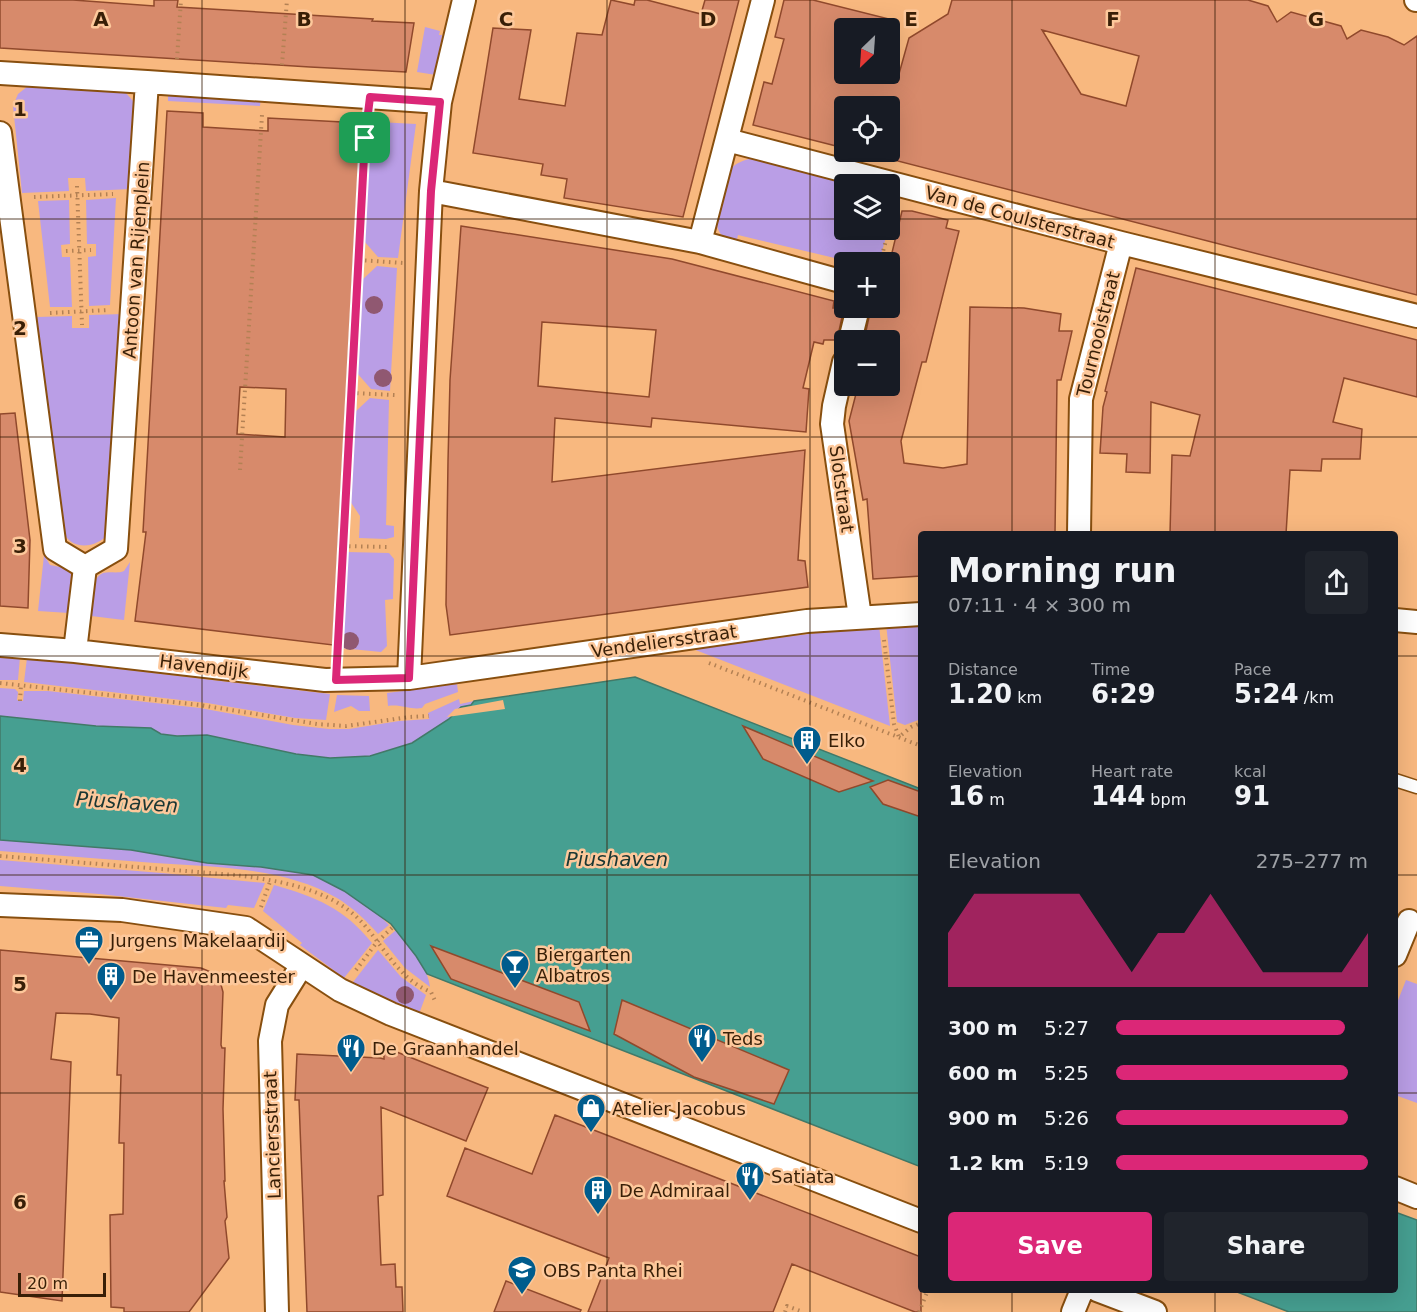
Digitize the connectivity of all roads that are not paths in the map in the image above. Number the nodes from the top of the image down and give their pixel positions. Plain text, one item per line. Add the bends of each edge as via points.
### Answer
1 (464, 0) edge
2 (763, 0) edge
3 (0, 72) edge
4 (147, 82) junction
5 (440, 102) junction
6 (0, 133) edge
7 (727, 140) junction
8 (431, 191) junction
9 (700, 242) junction
10 (1121, 243) junction
11 (834, 279) edge
12 (1417, 316) edge
13 (836, 396) edge
14 (1079, 531) edge
15 (86, 567) junction
16 (918, 614) edge
17 (871, 616) junction
18 (1398, 620) edge
19 (1417, 622) edge
20 (0, 645) edge
21 (75, 651) junction
22 (409, 678) junction
23 (1398, 781) edge
24 (1417, 787) edge
25 (0, 905) edge
26 (1407, 920) edge
27 (1398, 946) edge
28 (302, 965) junction
29 (1398, 1189) edge
30 (1417, 1197) edge
31 (918, 1220) edge
32 (1081, 1293) edge
33 (1104, 1293) edge
34 (277, 1312) edge
35 (1073, 1312) edge
36 (1155, 1312) edge

1 - 5 street
2 - 7 street
3 - 4 street
4 - 5 street
4 - 15 street, Antoon van Rijenplein via 116,549
5 - 8 street
6 - 15 street via 55,549
7 - 9 street
7 - 10 street, Van de Coulsterstraat
8 - 9 street
8 - 22 street
9 - 11 street
10 - 12 street, Van de Coulsterstraat
10 - 14 street, Tournooistraat via 1081,399
13 - 17 street, Slotstraat via 832,424
15 - 21 street
16 - 17 street, Vendeliersstraat
17 - 22 street, Vendeliersstraat via 807,621
18 - 19 street
20 - 21 street, Havendijk
21 - 22 street, Havendijk via 325,680
23 - 24 lane
25 - 28 street via 122,910 246,928
26 - 27 street
28 - 31 street via 340,990 391,1014
28 - 34 street, Lanciersstraat via 277,1005 270,1041
29 - 30 street
32 - 35 street
33 - 36 street

